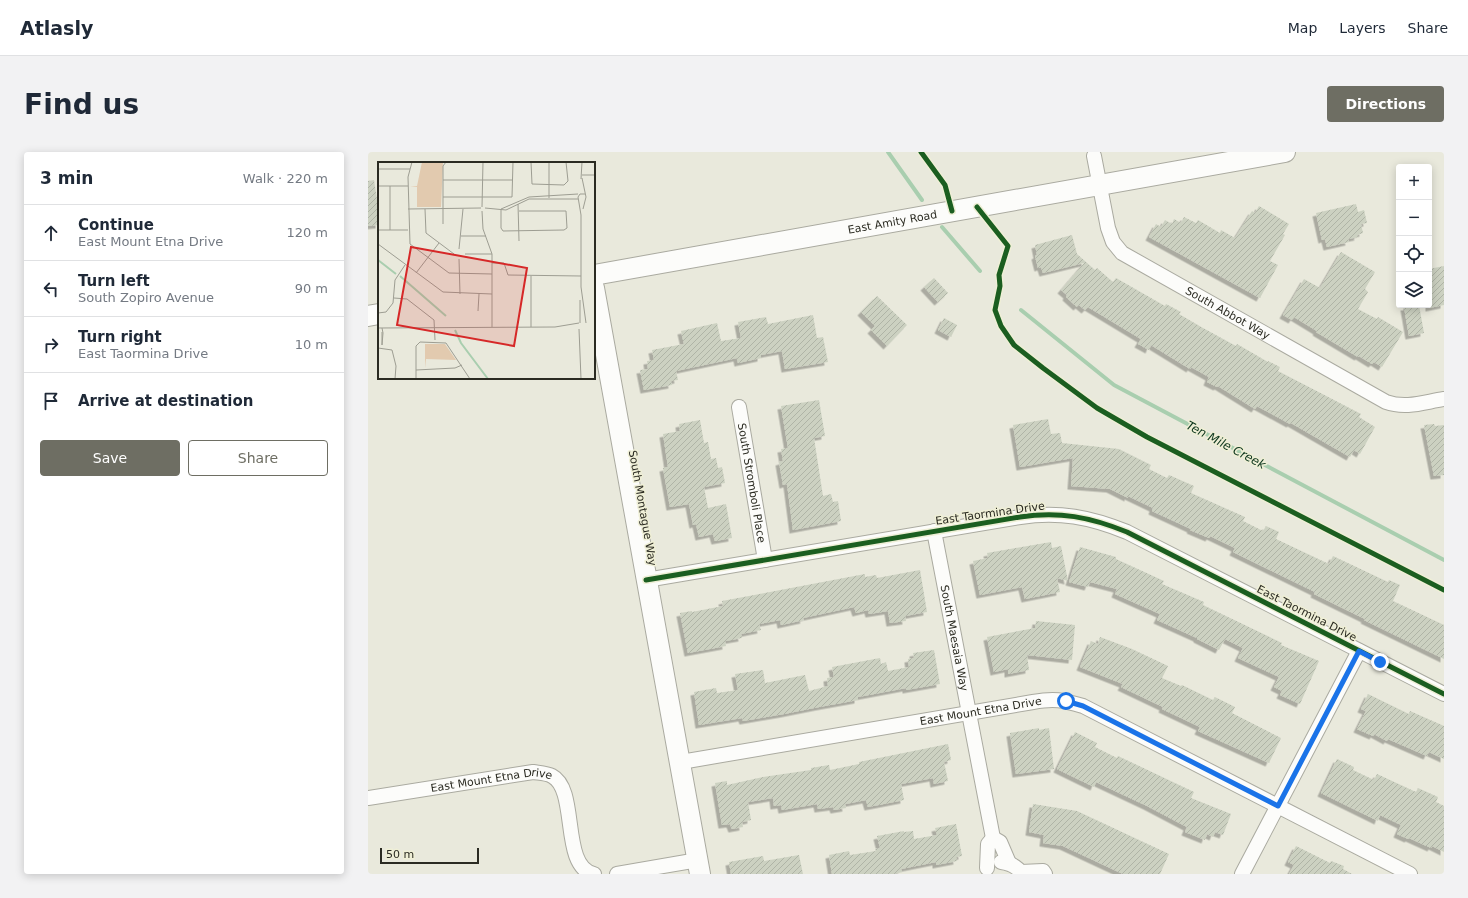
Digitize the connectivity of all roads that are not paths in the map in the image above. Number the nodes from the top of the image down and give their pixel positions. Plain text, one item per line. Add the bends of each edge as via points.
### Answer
1 (1285, 152) edge
2 (1093, 153) edge
3 (1100, 185) junction
4 (595, 275) edge
5 (595, 294) edge
6 (378, 314) edge
7 (368, 316) edge
8 (1444, 398) edge
9 (739, 406) dead end
10 (934, 531) junction
11 (765, 560) junction
12 (646, 580) junction
13 (1359, 651) junction
14 (1444, 694) edge
15 (968, 713) junction
16 (681, 762) junction
17 (368, 798) edge
18 (1278, 806) junction
19 (993, 838) junction
20 (1009, 863) junction
21 (699, 867) edge
22 (984, 871) edge
23 (1022, 873) edge
24 (594, 874) edge
25 (618, 874) edge
26 (1045, 874) edge
27 (1242, 874) edge
28 (1410, 874) edge

1 - 3 main road, East Amity Road
2 - 3 street, South Abbot Way
3 - 4 main road, East Amity Road
3 - 8 street, South Abbot Way via 1108,228 1113,242 1122,253 1386,402 1397,406
5 - 12 main road, South Montague Way
6 - 7 main road
9 - 11 street, South Stromboli Place
10 - 11 street, East Taormina Drive
10 - 13 street, East Taormina Drive via 1038,514 1091,519 1126,532
10 - 15 street, South Maesaia Way
11 - 12 street, East Taormina Drive
12 - 16 main road, South Montague Way
13 - 14 street, East Taormina Drive
13 - 18 street
15 - 16 street, East Mount Etna Drive
15 - 18 street, East Mount Etna Drive via 1052,699 1083,706
15 - 19 street, South Maesaia Way
16 - 21 main road, South Montague Way
17 - 24 street, East Mount Etna Drive via 533,772 553,776 565,794 579,863 588,873
18 - 27 street
18 - 28 street, East Mount Etna Drive
19 - 20 street, South Maesaia Way via 1000,842
19 - 22 street, South Maesaia Way via 988,844
20 - 22 street via 994,864
20 - 23 street
21 - 25 street
23 - 26 street via 1043,871

